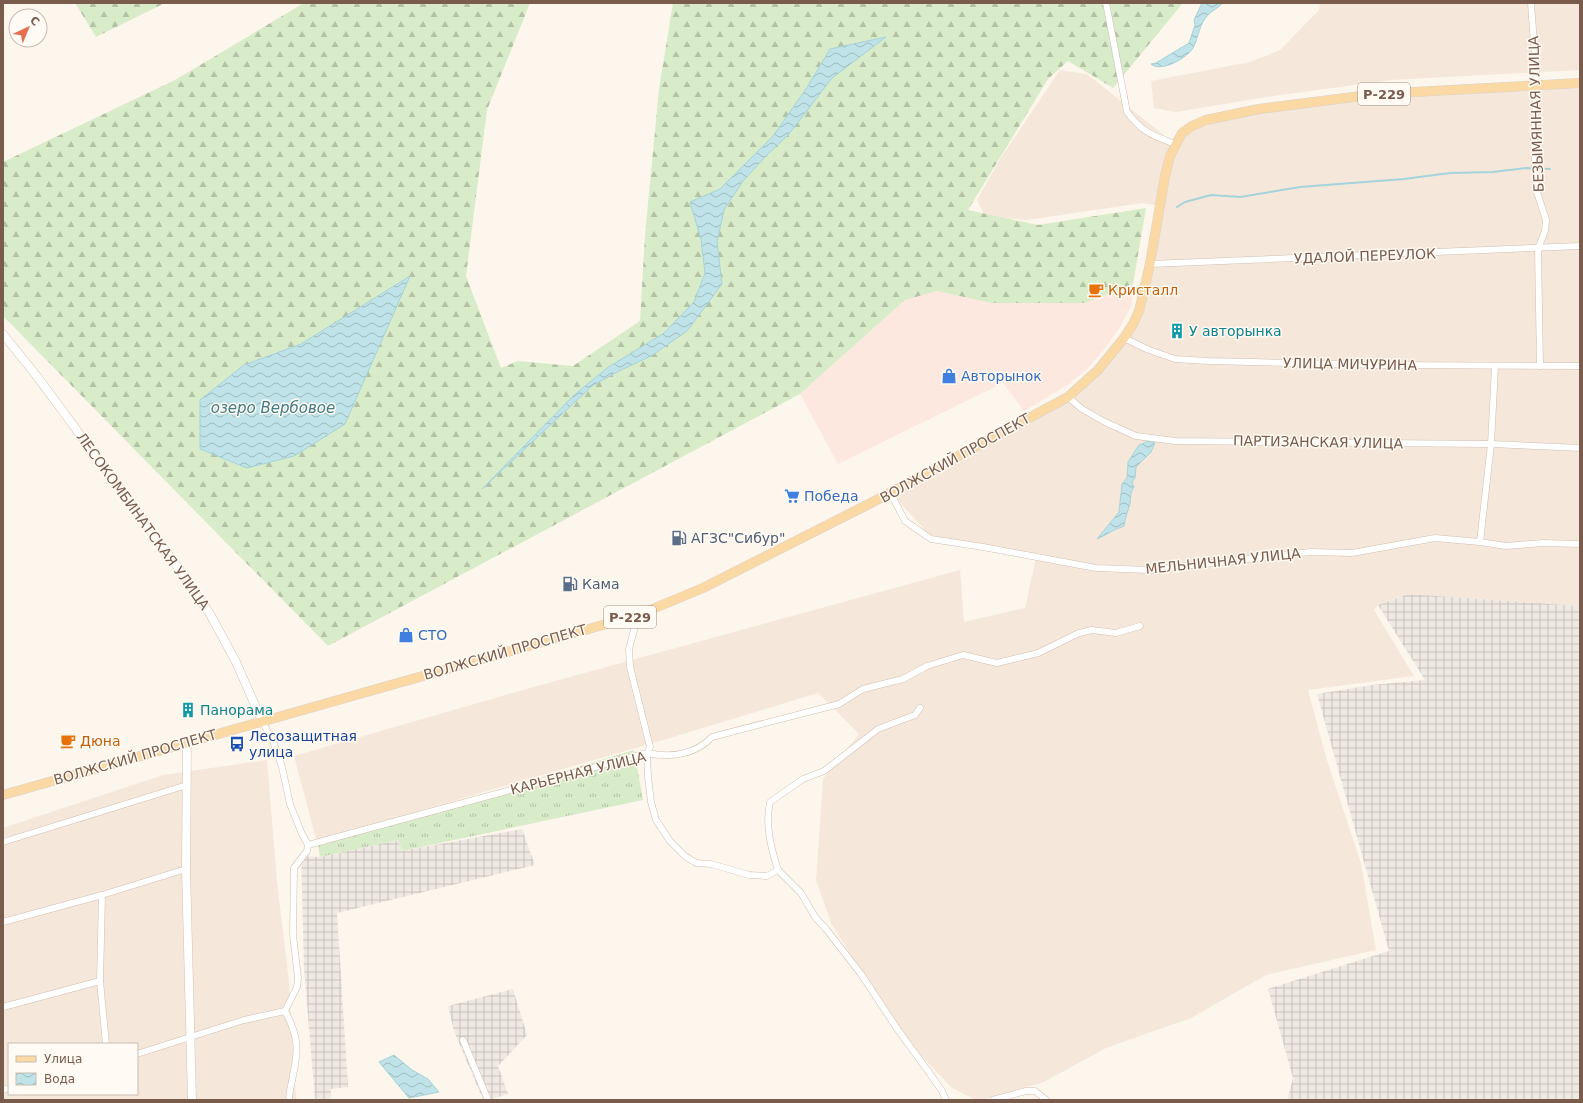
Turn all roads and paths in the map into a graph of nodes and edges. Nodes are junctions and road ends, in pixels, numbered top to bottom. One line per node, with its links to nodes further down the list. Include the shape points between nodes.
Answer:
1 (1106, 3): 5 (street, via 1127,112 1148,134)
2 (1531, 3): 4 (street, БЕЗЫМЯННАЯ УЛИЦА)
3 (1580, 83): 4 (main road, Р-229)
4 (1537, 85): 5 (main road, ВОЛЖСКИЙ ПРОСПЕКТ / Р-229, via 1377,94 1259,109 1206,120 1182,132); 7 (street, БЕЗЫМЯННАЯ УЛИЦА, via 1534,141 1536,190 1546,220 1545,232)
5 (1175, 144): 8 (main road, ВОЛЖСКИЙ ПРОСПЕКТ / Р-229, via 1165,176)
6 (1580, 246): 7 (street, УДАЛОЙ ПЕРЕУЛОК)
7 (1538, 249): 8 (street, УДАЛОЙ ПЕРЕУЛОК); 11 (street, БЕЗЫМЯННАЯ УЛИЦА)
8 (1150, 264): 10 (main road, ВОЛЖСКИЙ ПРОСПЕКТ / Р-229, via 1139,312)
9 (3, 334): 23 (street, ЛЕСОКОМБИНАТСКАЯ УЛИЦА, via 210,614 236,662)
10 (1124, 338): 13 (street, УЛИЦА МИЧУРИНА, via 1175,359); 14 (main road, ВОЛЖСКИЙ ПРОСПЕКТ / Р-229, via 1098,370)
11 (1540, 366): 12 (street, УЛИЦА МИЧУРИНА); 13 (street, УЛИЦА МИЧУРИНА)
12 (1580, 366)
13 (1495, 367): 15 (street)
14 (1068, 397): 15 (street, ПАРТИЗАНСКАЯ УЛИЦА, via 1082,409 1136,436 1175,441); 17 (main road, ВОЛЖСКИЙ ПРОСПЕКТ / Р-229)
15 (1491, 444): 16 (street, ПАРТИЗАНСКАЯ УЛИЦА); 18 (street)
16 (1580, 448)
17 (890, 492): 18 (street, МЕЛЬНИЧНАЯ УЛИЦА, via 905,521 931,539 1096,568 1149,570 1310,552 1352,553 1434,538); 20 (main road, ВОЛЖСКИЙ ПРОСПЕКТ / Р-229, via 703,588)
18 (1480, 542): 19 (street, МЕЛЬНИЧНАЯ УЛИЦА, via 1506,546)
19 (1580, 544)
20 (638, 615): 23 (main road, ВОЛЖСКИЙ ПРОСПЕКТ / Р-229); 25 (street, via 629,649 630,667 650,747)
21 (1140, 626): 25 (street, КАРЬЕРНАЯ УЛИЦА, via 1116,632 1092,630 1079,633 1038,653 998,663 963,655 927,666 903,679 864,689 839,704 712,737 692,752 666,755)
22 (920, 708): 31 (street, via 915,715 878,729 824,771 803,778 770,802 768,812 771,846)
23 (262, 721): 24 (main road, ВОЛЖСКИЙ ПРОСПЕКТ / Р-229); 29 (street, via 273,741 290,804)
24 (187, 743): 26 (street); 27 (main road, ВОЛЖСКИЙ ПРОСПЕКТ / Р-229)
25 (647, 753): 29 (street, КАРЬЕРНАЯ УЛИЦА); 31 (street, via 656,820 670,841 685,856 696,862 749,875 767,876)
26 (187, 785): 28 (street); 30 (street)
27 (3, 795)
28 (3, 842)
29 (308, 845): 36 (street, via 294,868 293,935 298,978 297,987)
30 (186, 869): 32 (street); 37 (street)
31 (778, 870): 44 (street, via 801,894 815,917 861,974)
32 (102, 895): 33 (street); 34 (street)
33 (3, 922)
34 (100, 981): 35 (street); 39 (street)
35 (3, 1008)
36 (285, 1011): 37 (street, via 244,1020); 42 (street, via 292,1024 297,1044 296,1064)
37 (190, 1038): 40 (street); 41 (street)
38 (463, 1040): 43 (street)
39 (106, 1043)
40 (138, 1054)
41 (192, 1100)
42 (287, 1100)
43 (488, 1100)
44 (946, 1100)
45 (993, 1100): 46 (street, via 1030,1091 1035,1091)
46 (1046, 1100)

